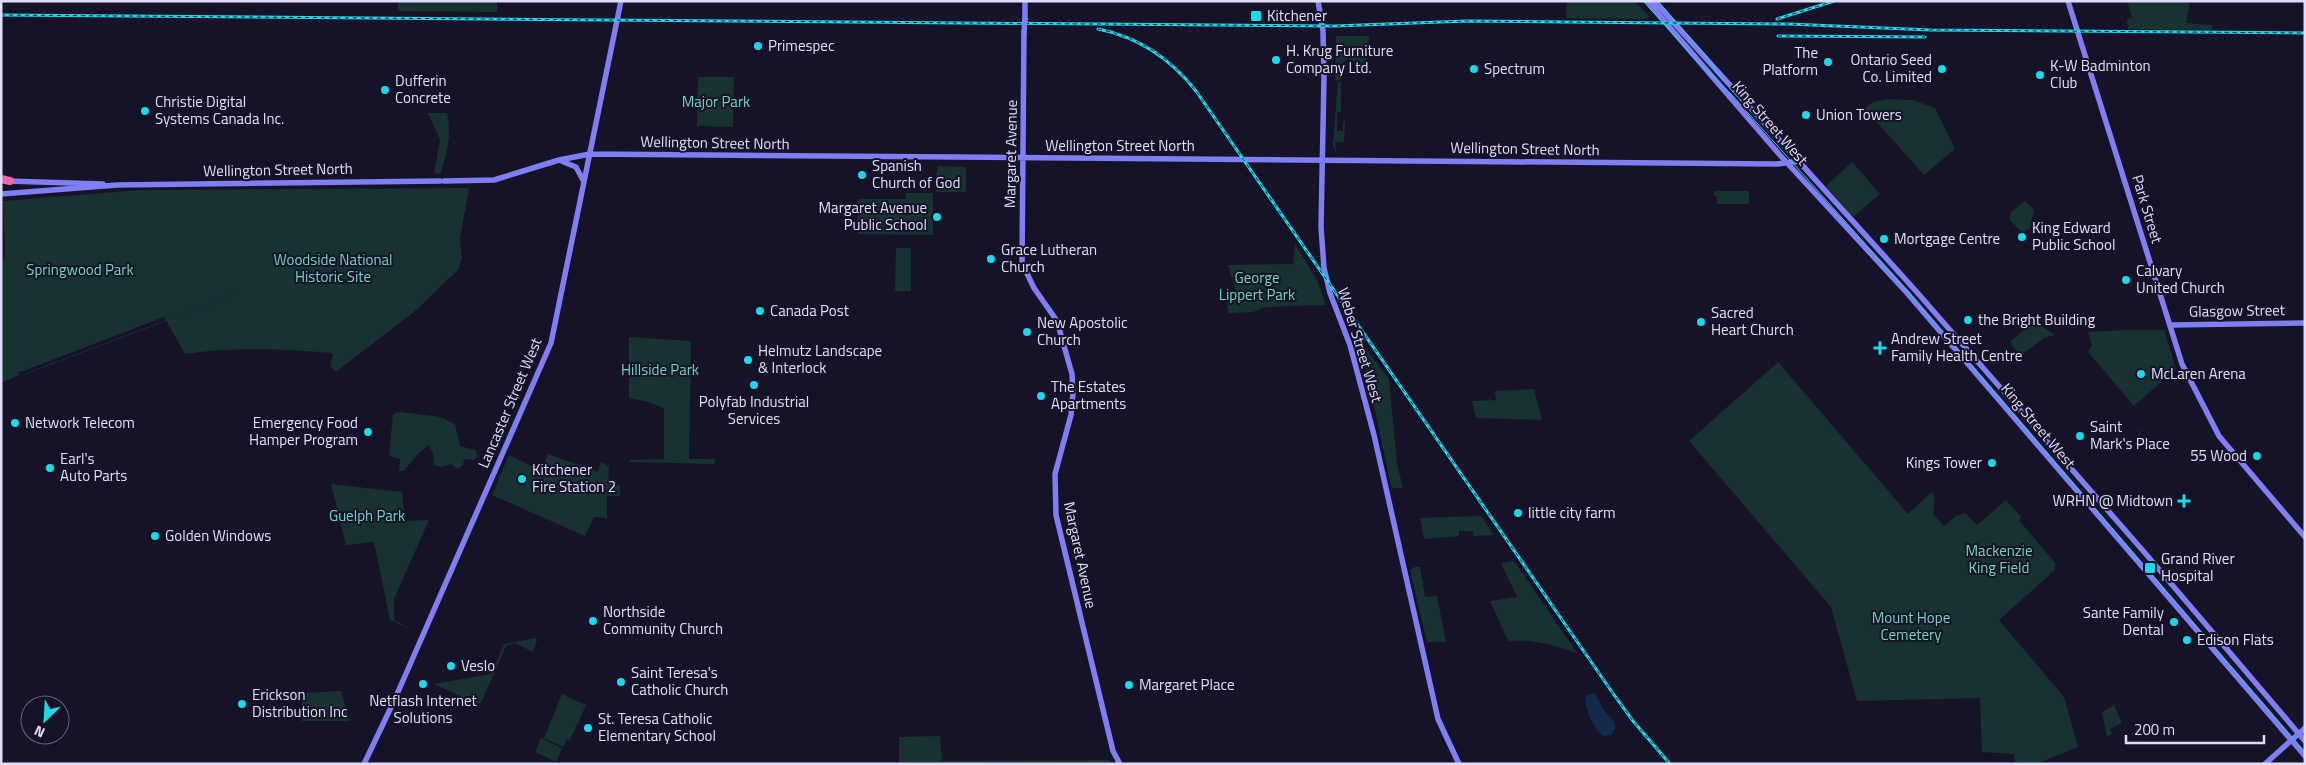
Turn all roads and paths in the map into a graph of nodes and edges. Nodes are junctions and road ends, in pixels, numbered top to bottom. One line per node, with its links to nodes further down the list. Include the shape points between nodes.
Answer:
1 (621, 1): 7 (main road, Lancaster Street West)
2 (1025, 1): 8 (main road, Margaret Avenue, bridge)
3 (1318, 1): 10 (main road, Weber Street West, via 1324,70)
4 (1647, 1): 12 (main road, King Street West)
5 (1654, 1): 11 (main road, King Street West)
6 (2068, 1): 18 (main road, Park Street)
7 (590, 154): 8 (main road, Wellington Street North); 9 (main road, Wellington Street North); 14 (main road, Lancaster Street West)
8 (1024, 158): 10 (main road, Wellington Street North); 26 (main road, Margaret Avenue, via 1022,263 1061,330 1074,393 1072,415 1056,474 1056,515 1113,751)
9 (559, 160): 14 (main road, via 576,168); 15 (main road, Wellington Street North, via 494,180)
10 (1322, 160): 12 (main road, Wellington Street North); 27 (main road, Weber Street West, via 1324,268 1367,407 1438,719)
11 (1800, 161): 12 (main road, Wellington Street North); 21 (main road, King Street West, via 2139,546)
12 (1788, 164): 22 (main road, King Street West, via 1907,293)
13 (4, 180): 15 (main road, Wellington Street North)
14 (584, 181): 25 (main road, Lancaster Street West, via 548,349)
15 (118, 185): 16 (main road, Wellington Street North)
16 (1, 194)
17 (2305, 323): 18 (main road, Glasgow Street)
18 (2170, 325): 19 (main road, Park Street, via 2182,364 2219,436)
19 (2305, 537)
20 (2305, 728): 21 (main road)
21 (2298, 734): 22 (main road); 23 (main road, King Street West)
22 (2291, 740): 24 (main road, King Street West); 28 (main road)
23 (2305, 741)
24 (2305, 756)
25 (364, 764)
26 (1120, 764)
27 (1459, 764)
28 (2265, 764)

